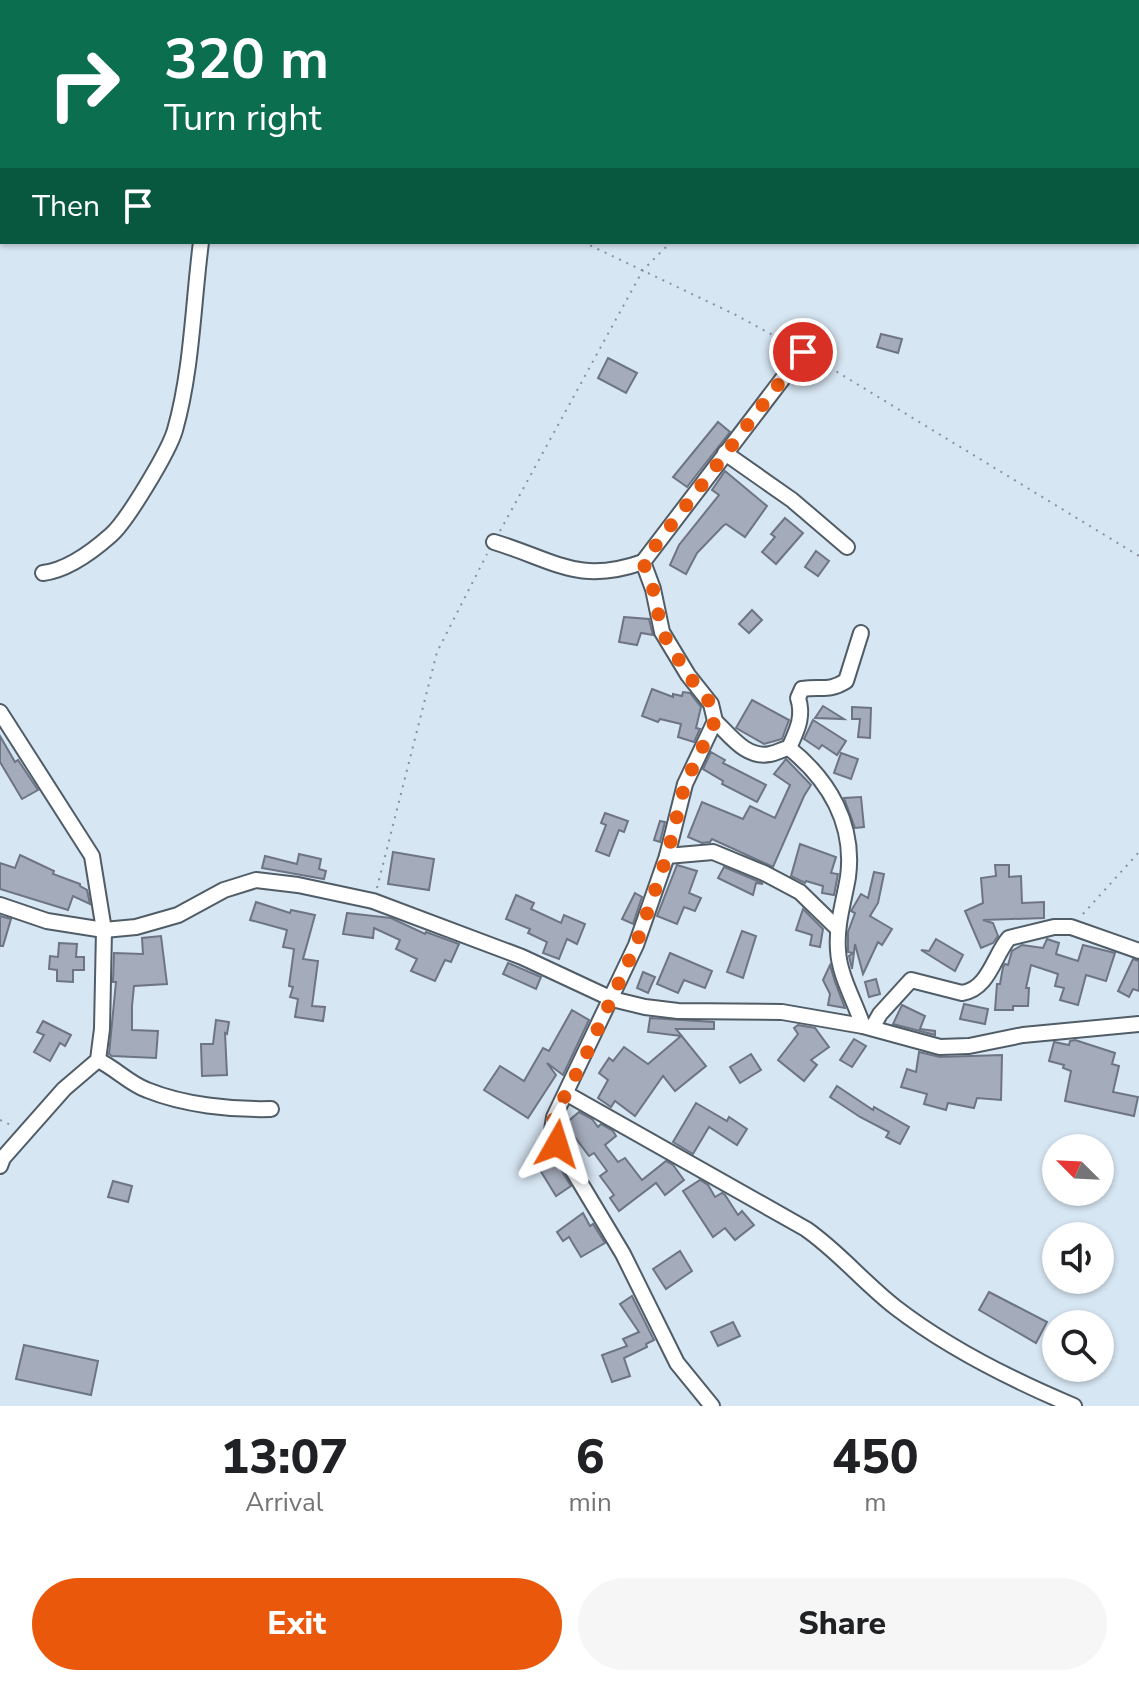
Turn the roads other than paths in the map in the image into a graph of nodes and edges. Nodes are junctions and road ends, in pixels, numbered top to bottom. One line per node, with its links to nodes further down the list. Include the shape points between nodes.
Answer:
1 (201, 244): 7 (street, via 174,433 114,533 72,563)
2 (803, 352): 3 (street)
3 (725, 453): 5 (street); 6 (street)
4 (494, 542): 6 (street, via 589,573)
5 (847, 547)
6 (643, 562): 10 (street, via 662,632 711,704)
7 (43, 573)
8 (861, 633): 11 (street, via 846,681 831,690 802,689 801,720)
9 (0, 712): 15 (street, via 92,856)
10 (715, 721): 11 (street, via 741,747 758,754); 12 (street, via 685,784)
11 (789, 748): 14 (street, via 826,784 848,840)
12 (667, 856): 14 (street, via 718,853 800,892); 17 (street)
13 (0, 905): 15 (street, via 47,921)
14 (838, 929): 19 (street, via 838,956)
15 (104, 930): 17 (street, via 178,915 256,880 298,885 373,901 522,957); 20 (street)
16 (1139, 951): 19 (street, via 1071,927 1009,938 993,967 969,992 911,980)
17 (612, 999): 19 (street, via 678,1011 782,1012); 21 (street)
18 (1139, 1024): 19 (street, via 953,1048)
19 (867, 1027)
20 (98, 1060): 22 (street, via 144,1090 217,1106); 23 (street, via 64,1089)
21 (567, 1094): 24 (street, via 554,1117 557,1144 623,1254 677,1363); 25 (street, via 806,1229 878,1293 938,1336)
22 (271, 1109)
23 (0, 1166)
24 (712, 1406)
25 (1074, 1406)

